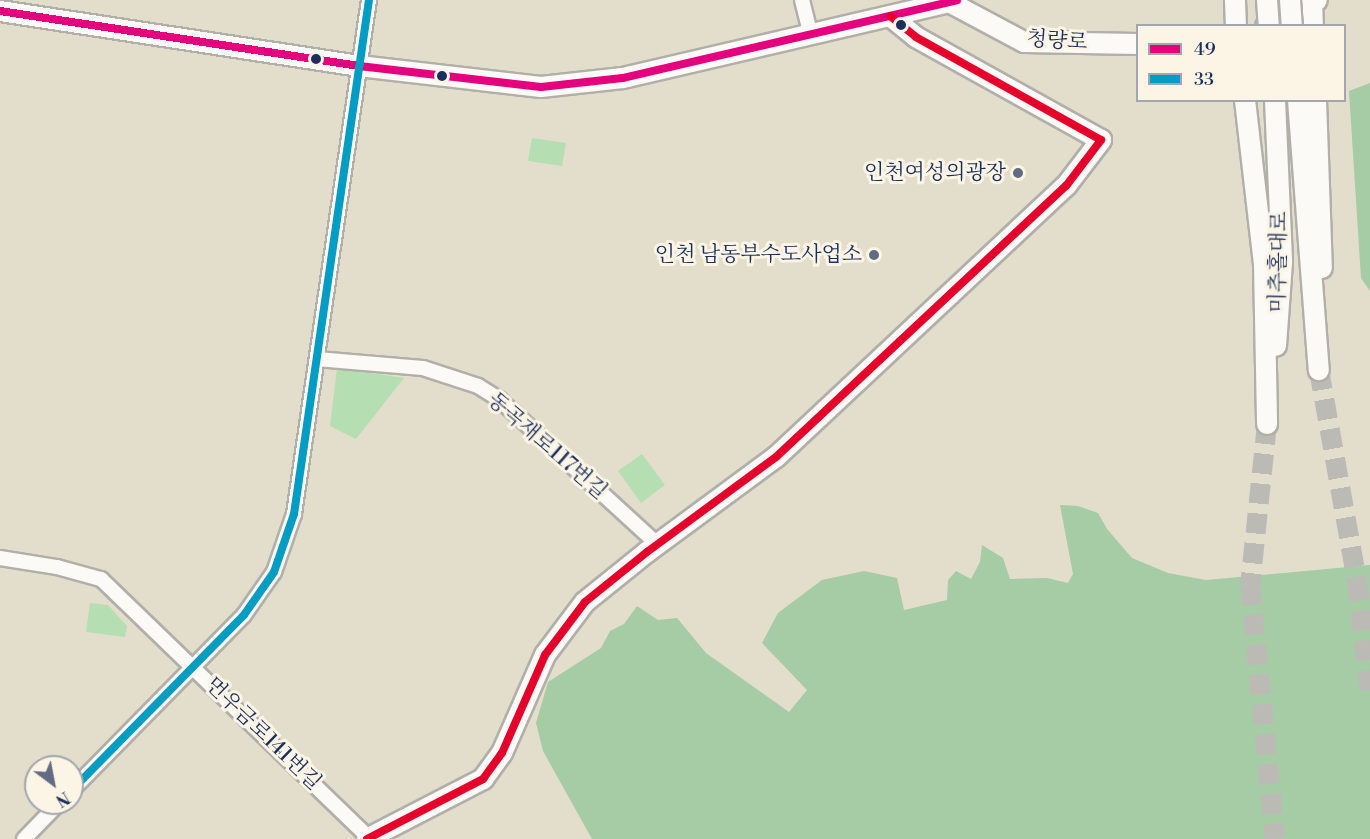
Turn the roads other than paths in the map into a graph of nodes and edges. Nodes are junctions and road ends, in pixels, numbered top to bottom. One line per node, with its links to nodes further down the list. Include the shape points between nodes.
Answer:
1 (369, 0): 17 (street)
2 (802, 0): 15 (street)
3 (1234, 0): 10 (street)
4 (1267, 0): 11 (street, bridge)
5 (1290, 0): 13 (street, bridge)
6 (953, 1): 9 (street); 16 (street, 청량로, via 1024,42)
7 (1314, 1): 12 (street); 14 (street)
8 (0, 11): 17 (street)
9 (890, 16): 15 (street); 23 (street, via 916,37 1101,140 1066,186 776,457)
10 (1236, 24)
11 (1268, 24)
12 (1272, 24)
13 (1292, 24)
14 (1313, 24)
15 (811, 36): 17 (street, via 623,78 541,87)
16 (1136, 44)
17 (360, 66): 22 (street)
18 (1245, 102): 19 (street, 미추홀대로, via 1264,264 1267,423 1281,297)
19 (1275, 102)
20 (1298, 102): 21 (street, 미추홀대로, via 1319,370 1323,237)
21 (1316, 102)
22 (317, 359): 23 (street, 동곡재로117번길, via 423,368 478,386 500,400); 25 (street, via 294,514 274,572 244,615)
23 (657, 544): 28 (street, via 585,602 545,654 502,753 483,780)
24 (0, 558): 25 (street, 먼우금로141번길, via 101,579)
25 (194, 667): 26 (street); 28 (street, 먼우금로141번길)
26 (84, 778)
27 (47, 815): 29 (street)
28 (368, 838)
29 (24, 839)

